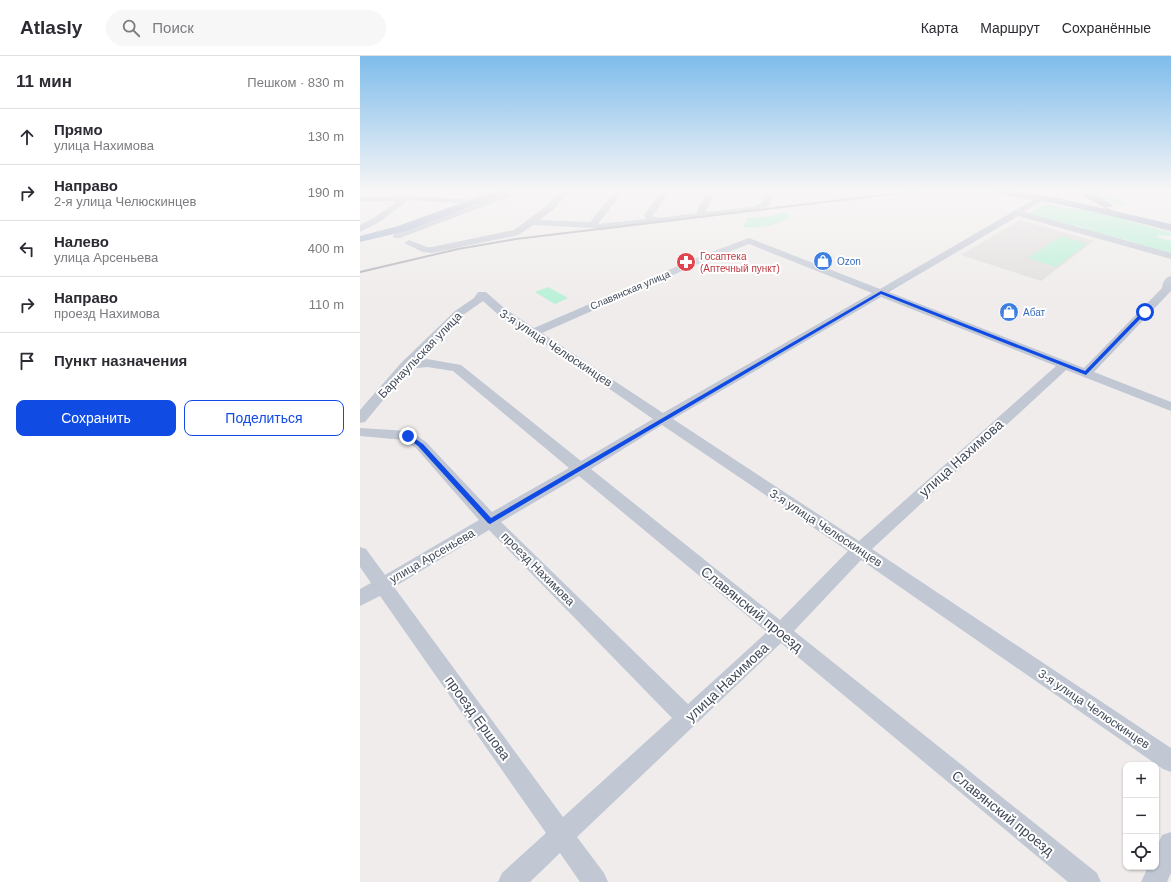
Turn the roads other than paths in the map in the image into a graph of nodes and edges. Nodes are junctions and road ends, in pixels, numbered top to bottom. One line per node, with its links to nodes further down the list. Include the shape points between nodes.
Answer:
1 (403, 229): 7 (main road)
2 (417, 229): 6 (street)
3 (522, 229): 8 (street, via 511,234 432,250)
4 (991, 229): 11 (street, улица Арсеньева)
5 (1079, 229): 9 (street)
6 (397, 236)
7 (360, 239)
8 (409, 242)
9 (1171, 256)
10 (1171, 279): 16 (street, via 1167,289)
11 (881, 292): 13 (street, Славянская улица, via 749,241); 14 (street); 19 (street, улица Арсеньева)
12 (482, 294): 13 (street, 3-я улица Челюскинцев, via 493,307); 15 (street, Барнаульская улица, via 448,323)
13 (534, 332): 19 (street, 3-я улица Челюскинцев)
14 (1064, 365): 16 (street); 23 (street, улица Нахимова)
15 (406, 366): 18 (street, Барнаульская улица); 21 (street, Славянский проезд, via 427,363 457,368)
16 (1086, 373): 17 (street)
17 (1171, 407)
18 (360, 419)
19 (662, 419): 21 (street, улица Арсеньева); 23 (street, 3-я улица Челюскинцев)
20 (360, 432): 22 (street, проезд Нахимова, via 408,436 421,445)
21 (582, 468): 22 (street, улица Арсеньева); 27 (street, Славянский проезд)
22 (490, 521): 25 (street, улица Арсеньева); 28 (street, проезд Нахимова)
23 (860, 550): 27 (street, улица Нахимова); 29 (street, 3-я улица Челюскинцев)
24 (360, 554): 25 (street, проезд Ершова)
25 (382, 585): 26 (street, улица Арсеньева); 30 (street, проезд Ершова)
26 (360, 598)
27 (780, 632): 28 (street, улица Нахимова); 34 (street, Славянский проезд)
28 (688, 718): 30 (street, улица Нахимова)
29 (1171, 762)
30 (562, 835): 32 (street, улица Нахимова); 33 (street, проезд Ершова)
31 (1171, 844): 35 (street)
32 (511, 882)
33 (595, 882)
34 (1088, 882)
35 (1154, 882)

